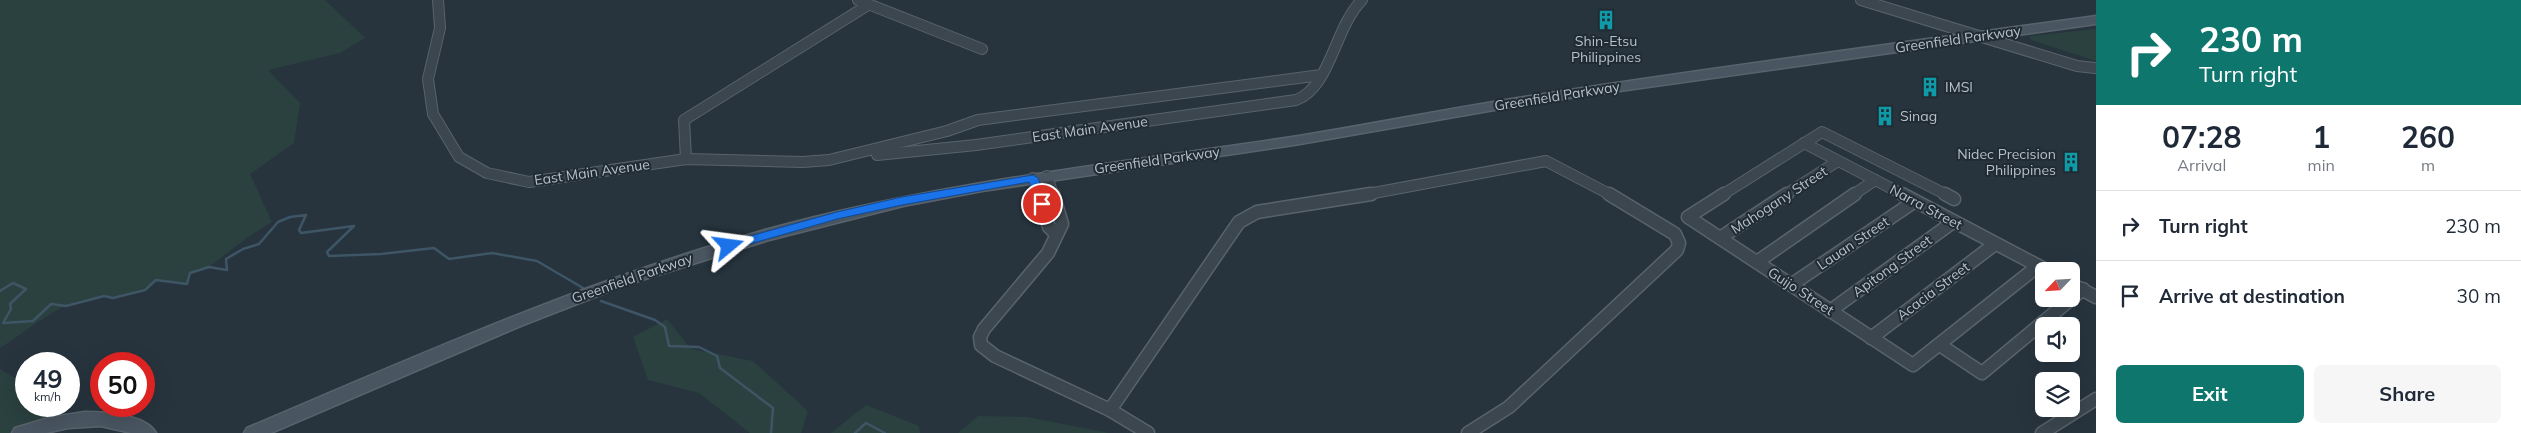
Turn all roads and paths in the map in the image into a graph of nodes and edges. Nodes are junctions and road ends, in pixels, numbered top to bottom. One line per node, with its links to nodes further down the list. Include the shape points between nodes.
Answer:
1 (438, 0): 14 (street, East Main Avenue, via 440,28 428,79 433,114 460,157 487,173 529,182)
2 (858, 0): 6 (street)
3 (1362, 0): 11 (street, East Main Avenue, via 1350,12)
4 (1861, 0): 8 (street)
5 (1875, 0): 8 (street)
6 (868, 4): 9 (street); 14 (street, via 684,120)
7 (2096, 20): 8 (main road, Greenfield Parkway)
8 (1983, 35): 10 (street, via 2078,66); 16 (main road, Greenfield Parkway, via 1534,99 1303,139)
9 (982, 50)
10 (2096, 68)
11 (1321, 75): 13 (street, East Main Avenue, via 978,120); 13 (street, East Main Avenue, via 1304,96 1276,104 976,145)
12 (1804, 144): 15 (street, Narra Street); 19 (street, via 1822,132 1957,196); 22 (street, Guijo Street, via 1688,217)
13 (848, 156): 14 (street, East Main Avenue, via 803,162)
14 (686, 159)
15 (1838, 161): 17 (street, Narra Street); 22 (street, Mahogany Street)
16 (1040, 177): 21 (street, via 1049,227); 38 (main road, Greenfield Parkway, via 837,216 643,273 540,311)
17 (1875, 180): 18 (street, Narra Street); 24 (street)
18 (1914, 201): 19 (street, Narra Street); 27 (street, Lauan Street)
19 (1938, 214): 20 (street, Narra Street)
20 (1953, 222): 23 (street, Narra Street); 31 (street, Apitong Street)
21 (1056, 234): 35 (street, via 1048,253 984,329 981,345 995,356)
22 (1720, 238): 24 (street, Guijo Street)
23 (1995, 244): 25 (street, Narra Street); 32 (street, Acacia Street)
24 (1757, 262): 27 (street, Guijo Street)
25 (2035, 265)
26 (2035, 275): 33 (street)
27 (1791, 285): 31 (street, Guijo Street)
28 (2080, 288): 29 (street)
29 (2096, 297)
30 (2053, 308): 33 (street, via 1982,373)
31 (1830, 311): 32 (street, Guijo Street)
32 (1871, 338): 33 (street, Guijo Street, via 1913,365)
33 (1940, 346)
34 (2096, 399): 41 (street)
35 (1110, 410): 39 (street); 40 (street, via 1239,222 1257,212 1546,161 1675,234 1679,247 1665,262 1510,407)
36 (20, 433): 37 (main road, via 60,423 97,420 127,423)
37 (146, 433)
38 (253, 433)
39 (1148, 433)
40 (1468, 433)
41 (2042, 433)

